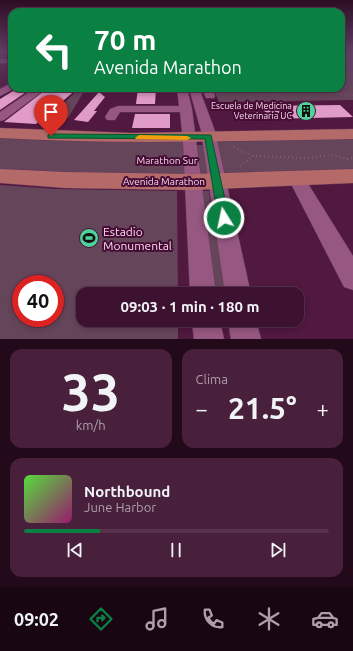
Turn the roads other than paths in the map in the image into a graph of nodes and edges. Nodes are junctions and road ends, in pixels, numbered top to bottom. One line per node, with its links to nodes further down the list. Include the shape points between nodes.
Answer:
1 (36, 92): 5 (street)
2 (175, 92): 4 (street)
3 (195, 92): 9 (street)
4 (185, 105): 6 (street, via 118,109); 10 (street)
5 (0, 117)
6 (111, 117)
7 (0, 133): 10 (main road, via 83,138)
8 (353, 134): 9 (main road)
9 (208, 137): 10 (main road); 14 (street)
10 (189, 138): 15 (street)
11 (0, 176): 15 (main road, Avenida Marathon)
12 (353, 176): 13 (main road, Avenida Marathon)
13 (296, 178): 14 (main road, Avenida Marathon); 16 (street)
14 (217, 180): 15 (main road, Avenida Marathon); 18 (street)
15 (192, 182): 17 (street)
16 (353, 278)
17 (202, 287)
18 (237, 287)
19 (207, 327): 21 (street)
20 (243, 327): 22 (street)
21 (209, 339)
22 (246, 339)

